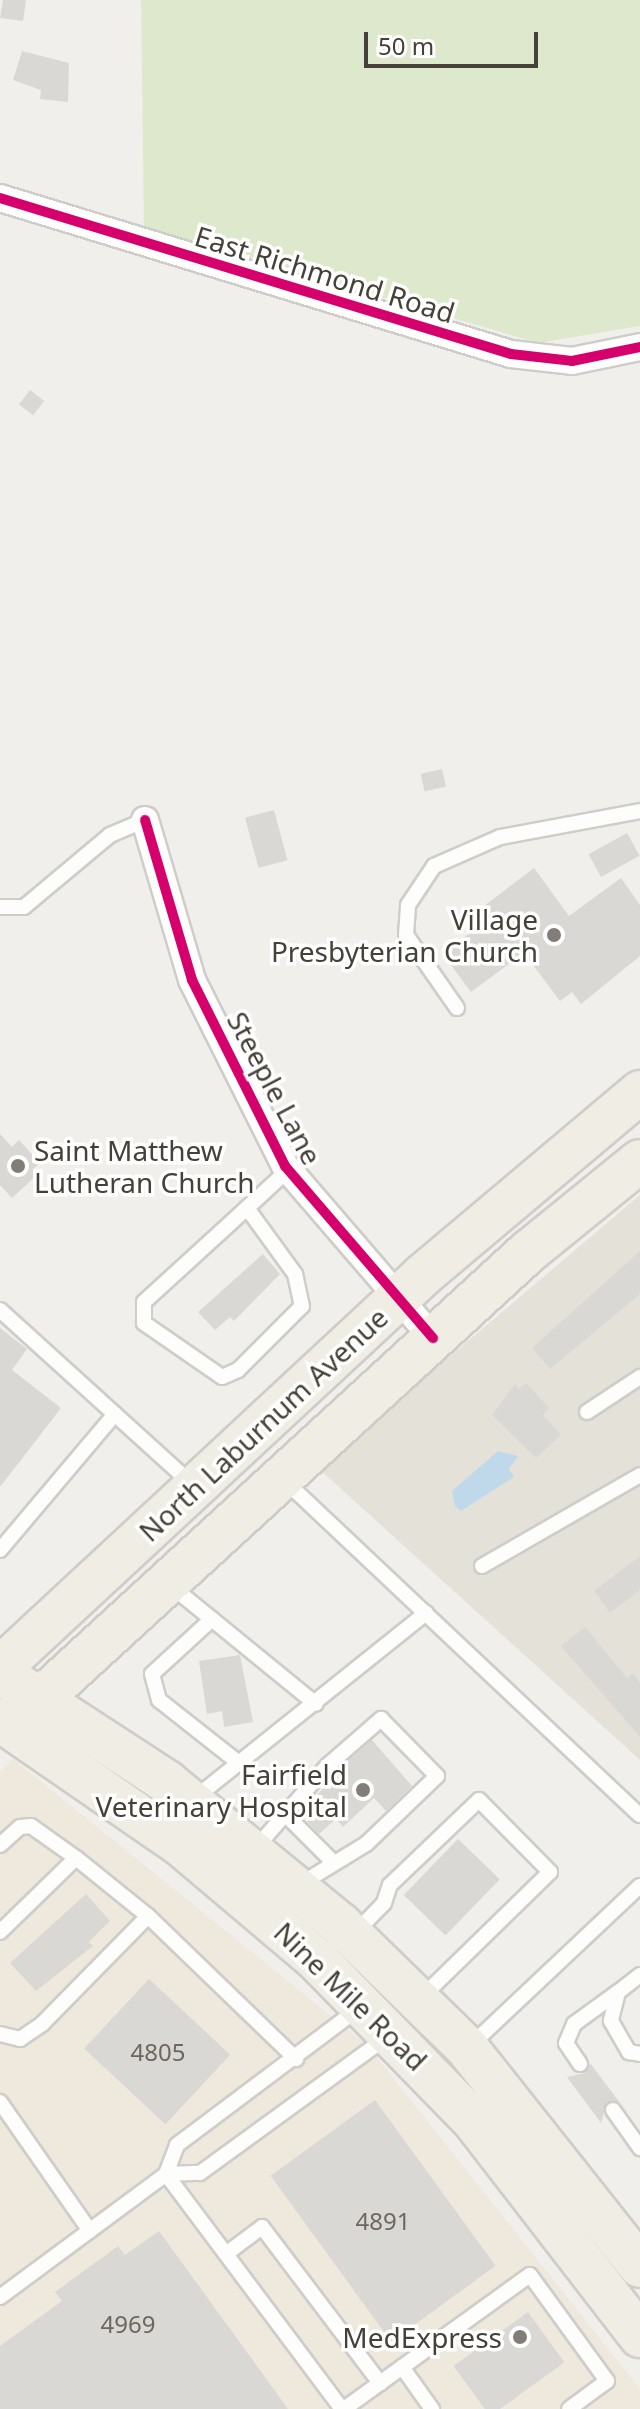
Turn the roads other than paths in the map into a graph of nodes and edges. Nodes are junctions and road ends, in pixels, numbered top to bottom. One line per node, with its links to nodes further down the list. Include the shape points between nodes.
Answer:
1 (0, 198): 2 (street, East Richmond Road, via 511,354 572,361)
2 (640, 347)
3 (640, 811): 6 (lane, via 500,837 434,866 408,905 406,935)
4 (145, 820): 5 (lane, via 110,835 24,907); 9 (street, Steeple Lane, via 192,980)
5 (0, 907)
6 (457, 1008)
7 (640, 1092): 11 (main road, North Laburnum Avenue)
8 (640, 1161): 13 (main road, North Laburnum Avenue)
9 (288, 1170): 10 (lane); 11 (street, Steeple Lane)
10 (247, 1208): 10 (lane, via 144,1302 144,1323 222,1377 238,1370 302,1306 295,1274)
11 (397, 1300): 13 (street, Steeple Lane); 19 (main road, North Laburnum Avenue)
12 (0, 1310): 16 (lane)
13 (433, 1338): 18 (main road, North Laburnum Avenue)
14 (640, 1377): 15 (lane)
15 (587, 1412)
16 (115, 1414): 19 (lane); 20 (lane)
17 (640, 1475): 21 (lane)
18 (281, 1477): 22 (main road, North Laburnum Avenue); 23 (lane)
19 (195, 1487): 25 (main road, North Laburnum Avenue)
20 (0, 1550)
21 (482, 1566)
22 (166, 1583): 24 (lane); 26 (main road, North Laburnum Avenue)
23 (426, 1613): 27 (lane); 32 (lane)
24 (212, 1619): 27 (lane); 29 (lane, via 152,1674 159,1700)
25 (0, 1670): 26 (main road, Nine Mile Road)
26 (41, 1698): 28 (main road, North Laburnum Avenue); 30 (main road, Nine Mile Road)
27 (316, 1704): 29 (lane)
28 (3, 1727): 45 (main road, Nine Mile Road, via 181,1845)
29 (240, 1764): 30 (lane)
30 (192, 1801): 34 (main road, Nine Mile Road)
31 (286, 1815): 34 (lane); 36 (lane); 36 (lane, via 327,1766 381,1719 437,1776 366,1844)
32 (640, 1815)
33 (0, 1845): 35 (lane, via 20,1827 31,1826)
34 (254, 1850): 37 (main road, Nine Mile Road)
35 (76, 1858): 39 (lane); 40 (lane)
36 (332, 1861): 37 (lane)
37 (297, 1886): 41 (main road, Nine Mile Road)
38 (640, 1886): 47 (lane)
39 (148, 1916): 46 (lane, via 42,2024 20,2039); 49 (lane)
40 (0, 1932)
41 (352, 1936): 44 (main road, Nine Mile Road); 44 (lane, via 384,1903 390,1885 479,1800 550,1872)
42 (640, 1975): 43 (lane)
43 (618, 1992): 48 (lane, via 613,2030 629,2052); 50 (lane, via 574,2024 566,2043)
44 (419, 2000): 47 (main road, Nine Mile Road)
45 (378, 2019): 49 (lane); 54 (lane, via 200,2173); 59 (main road, Nine Mile Road, via 503,2156)
46 (1, 2039)
47 (467, 2048): 57 (main road, Nine Mile Road)
48 (640, 2054)
49 (296, 2059): 54 (lane, via 177,2145)
50 (580, 2064)
51 (0, 2102): 55 (lane)
52 (613, 2110): 53 (lane)
53 (640, 2148)
54 (166, 2174): 55 (lane); 56 (lane)
55 (90, 2231): 58 (lane)
56 (226, 2254): 61 (lane, via 262,2227); 62 (lane)
57 (640, 2266)
58 (0, 2297)
59 (640, 2336)
60 (402, 2367): 61 (lane); 63 (lane); 64 (lane, via 530,2275 607,2381)
61 (380, 2383): 62 (lane)
62 (343, 2409)
63 (432, 2409)
64 (569, 2409)

